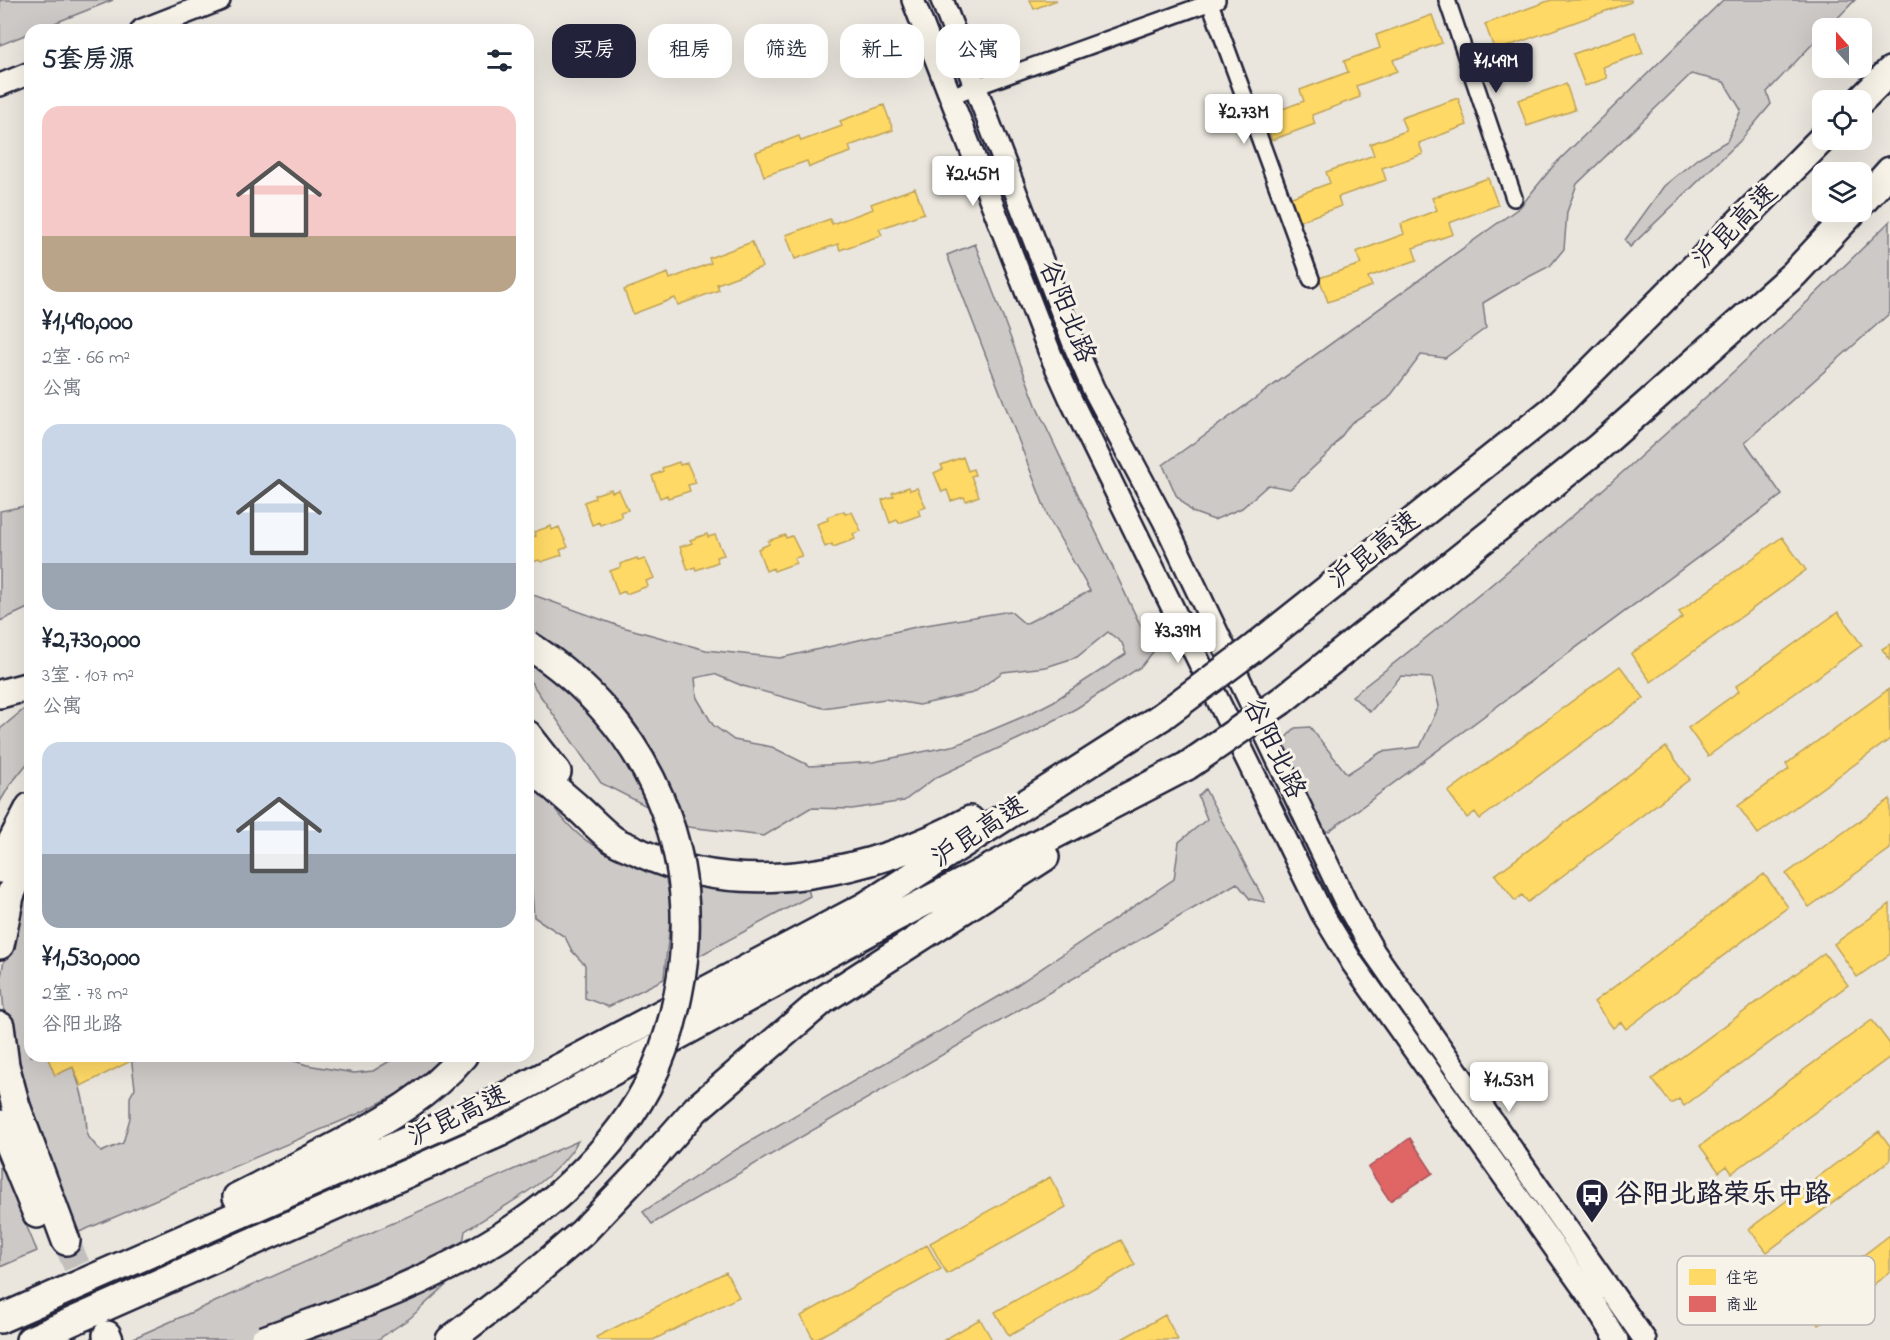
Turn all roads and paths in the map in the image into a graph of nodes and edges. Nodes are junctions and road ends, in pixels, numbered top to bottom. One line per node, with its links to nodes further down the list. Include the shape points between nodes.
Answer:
1 (219, 0): 6 (main road)
2 (913, 0): 12 (main road, 谷阳北路)
3 (942, 0): 10 (main road, 谷阳北路)
4 (1447, 0): 16 (street)
5 (1212, 1): 10 (street); 18 (street)
6 (157, 24)
7 (1890, 71): 11 (highway)
8 (24, 75): 9 (main road)
9 (0, 85)
10 (975, 87): 12 (street); 40 (main road, 谷阳北路, via 1093,388 1164,521 1346,903 1374,952)
11 (1871, 90)
12 (950, 96): 39 (main road, 谷阳北路, via 1070,398 1322,913 1353,964)
13 (1812, 149): 22 (highway, 沪昆高速, bridge, via 1554,409 1248,645)
14 (1890, 171): 15 (highway)
15 (1872, 191)
16 (1514, 198)
17 (1843, 222): 24 (highway, 沪昆高速, bridge, via 1794,274 1599,447 1281,701)
18 (1311, 279)
19 (534, 649): 37 (highway, bridge, via 578,681 620,729 652,780 670,826 684,896 685,947 673,1023 661,1055 647,1087 606,1147 556,1197 498,1239 405,1286)
20 (24, 688): 21 (highway)
21 (0, 694)
22 (1157, 710): 26 (highway, via 943,835 892,855 785,878 723,877 664,864 612,839); 35 (highway, 沪昆高速, via 864,907 489,1106)
23 (534, 743): 26 (highway, via 555,769)
24 (1186, 766): 36 (highway, 沪昆高速, via 894,918 501,1132); 38 (highway, via 823,1000 696,1108 582,1233)
25 (534, 768): 26 (highway)
26 (574, 805)
27 (24, 818): 29 (highway)
28 (24, 863): 30 (highway, via 10,896)
29 (0, 869)
30 (0, 945)
31 (0, 1026): 33 (highway, via 16,1106 59,1245)
32 (458, 1062): 34 (highway, via 418,1099 380,1123)
33 (0, 1124)
34 (0, 1313)
35 (0, 1319)
36 (30, 1340)
37 (264, 1340)
38 (450, 1340)
39 (1617, 1340)
40 (1645, 1340)

